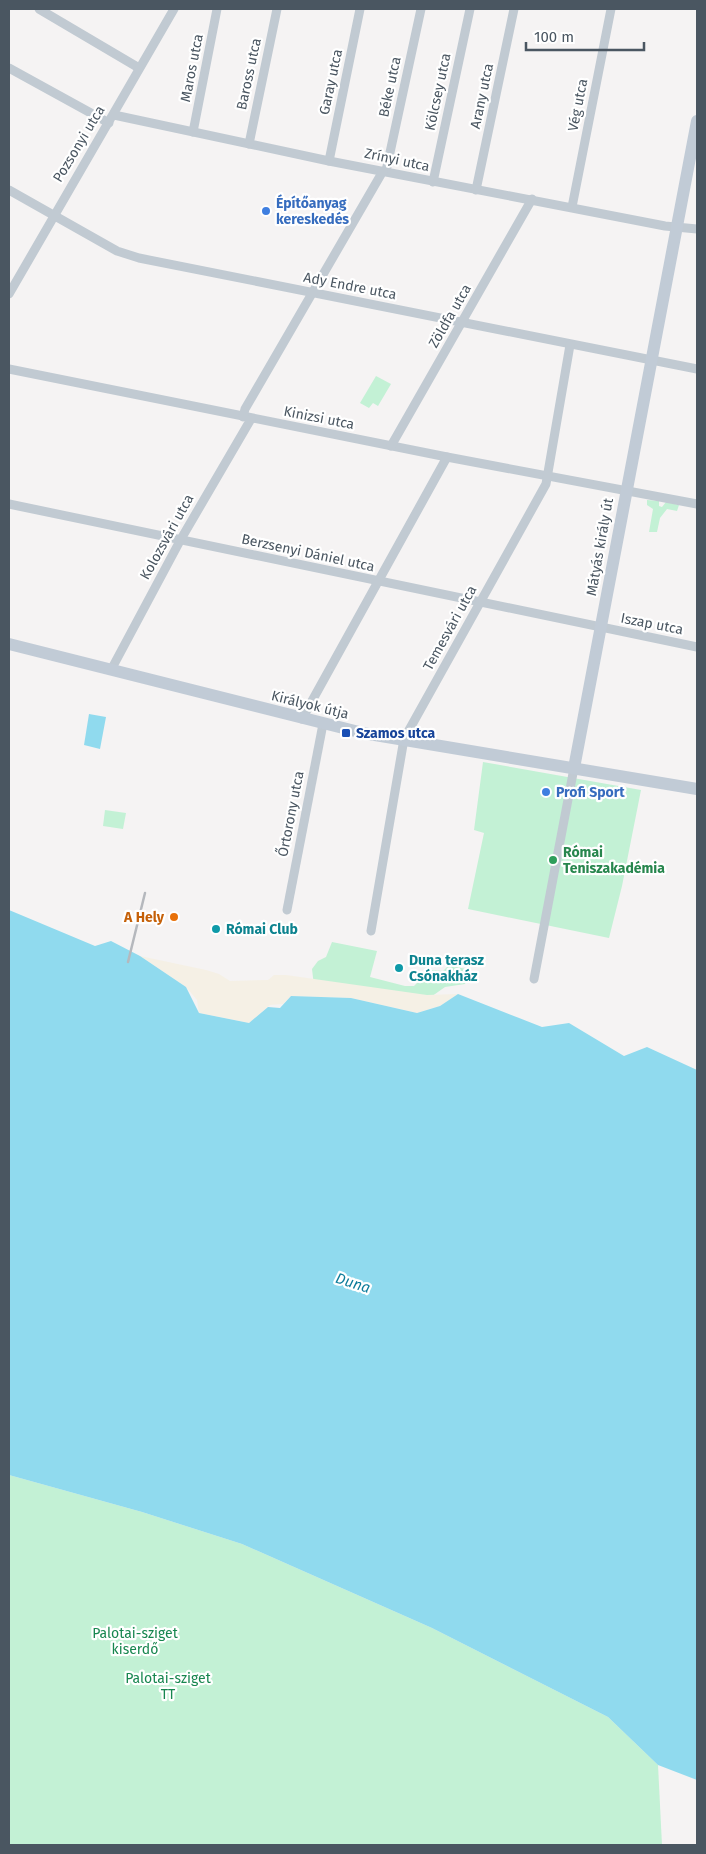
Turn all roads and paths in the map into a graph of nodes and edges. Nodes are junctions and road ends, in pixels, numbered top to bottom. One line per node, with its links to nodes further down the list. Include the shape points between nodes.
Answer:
1 (39, 9): 11 (street)
2 (174, 9): 11 (street, Pozsonyi utca)
3 (218, 9): 14 (street, Maros utca)
4 (277, 9): 15 (street, Baross utca)
5 (360, 9): 16 (street, Garay utca)
6 (421, 9): 17 (street, Béke utca)
7 (470, 9): 18 (street, Kölcsey utca)
8 (514, 9): 20 (street, Arany utca)
9 (612, 9): 22 (street, Vég utca)
10 (9, 68): 12 (street, Zrínyi utca)
11 (139, 68): 12 (street, Pozsonyi utca)
12 (111, 119): 14 (street, Zrínyi utca); 23 (street, Pozsonyi utca)
13 (697, 121): 24 (street, Mátyás király út)
14 (193, 132): 15 (street, Zrínyi utca)
15 (249, 144): 16 (street, Zrínyi utca)
16 (329, 161): 17 (street, Zrínyi utca)
17 (385, 171): 18 (street, Zrínyi utca); 26 (street, Kolozsvári utca)
18 (434, 182): 20 (street, Zrínyi utca)
19 (9, 190): 23 (street, Ady Endre utca)
20 (476, 190): 21 (street, Zrínyi utca)
21 (532, 199): 22 (street, Zrínyi utca); 28 (street, Zöldfa utca)
22 (572, 207): 24 (street, Zrínyi utca)
23 (53, 215): 26 (street, Ady Endre utca, via 126,255); 27 (street, Pozsonyi utca)
24 (676, 226): 25 (street, Zrínyi utca); 30 (street, Mátyás király út)
25 (697, 229)
26 (313, 292): 28 (street, Ady Endre utca); 33 (street, Kolozsvári utca, via 245,409)
27 (9, 294)
28 (462, 323): 29 (street, Ady Endre utca); 34 (street, Zöldfa utca)
29 (570, 345): 30 (street, Ady Endre utca); 36 (street, Temesvári utca)
30 (650, 360): 32 (street, Ady Endre utca); 37 (street, Mátyás király út)
31 (9, 369): 33 (street, Kinizsi utca)
32 (697, 369)
33 (247, 418): 34 (street, Kinizsi utca); 40 (street, Kolozsvári utca)
34 (391, 446): 35 (street, Kinizsi utca)
35 (447, 457): 36 (street, Kinizsi utca); 41 (street)
36 (547, 476): 37 (street, Kinizsi utca); 42 (street, Temesvári utca, via 546,484)
37 (626, 490): 39 (street, Kinizsi utca); 43 (street, Mátyás király út)
38 (9, 504): 40 (street, Berzsenyi Dániel utca)
39 (697, 504)
40 (181, 539): 41 (street, Berzsenyi Dániel utca); 46 (street, Kolozsvári utca)
41 (380, 582): 42 (street, Berzsenyi Dániel utca); 47 (street)
42 (479, 602): 43 (street, Berzsenyi Dániel utca); 49 (street, Temesvári utca)
43 (601, 628): 45 (street, Iszap utca); 50 (street, Mátyás király út)
44 (9, 644): 46 (street, Királyok útja)
45 (697, 647)
46 (111, 670): 47 (street, Királyok útja)
47 (302, 719): 48 (street, Királyok útja)
48 (323, 724): 49 (street, Királyok útja); 52 (street, Őrtorony utca)
49 (404, 739): 50 (street, Királyok útja); 53 (street, Temesvári utca)
50 (574, 768): 51 (street, Királyok útja); 54 (street, Mátyás király út)
51 (697, 789)
52 (287, 910)
53 (371, 931)
54 (534, 979)

